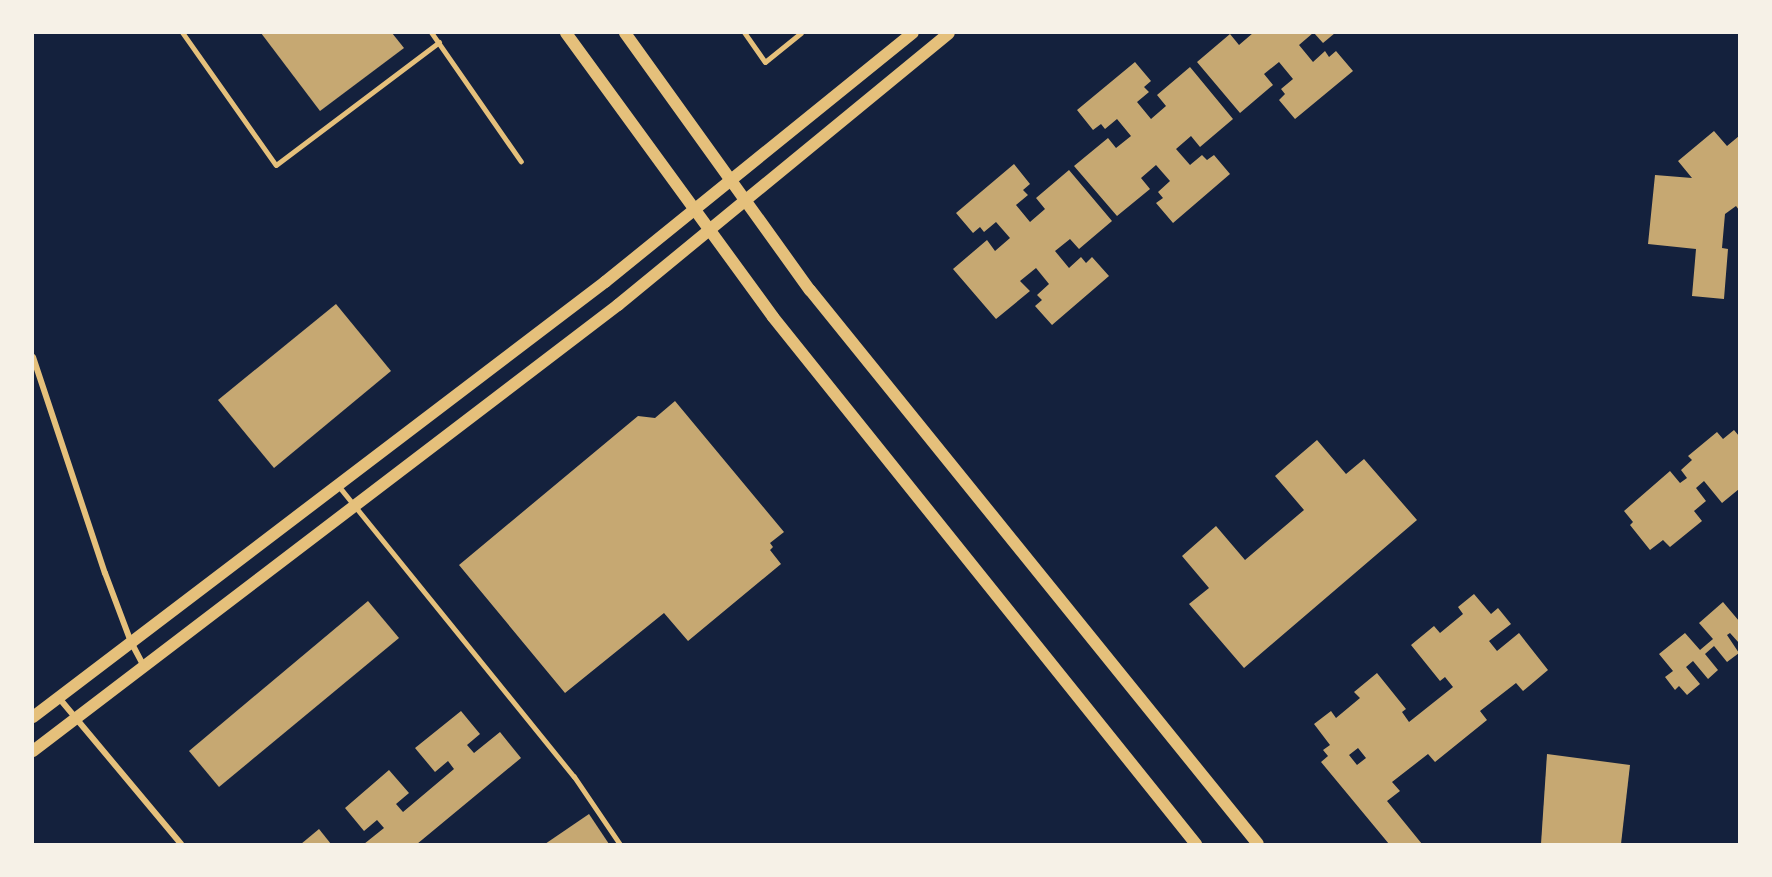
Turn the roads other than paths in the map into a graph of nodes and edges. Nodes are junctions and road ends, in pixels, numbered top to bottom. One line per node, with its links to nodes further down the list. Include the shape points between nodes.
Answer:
1 (183, 33): 9 (lane, via 276,165)
2 (432, 33): 9 (lane)
3 (566, 33): 13 (main road)
4 (625, 33): 11 (main road)
5 (745, 33): 6 (lane, via 765,62)
6 (801, 33)
7 (913, 33): 11 (main road)
8 (949, 33): 12 (main road)
9 (439, 42): 10 (lane)
10 (521, 161)
11 (731, 181): 12 (main road); 13 (main road)
12 (745, 201): 14 (main road); 27 (main road, via 810,290)
13 (694, 211): 14 (main road); 16 (main road)
14 (708, 230): 17 (main road, via 618,305); 26 (main road, via 772,317)
15 (33, 357): 18 (street)
16 (338, 485): 17 (lane); 18 (main road)
17 (354, 506): 19 (main road); 25 (lane, via 574,777)
18 (131, 642): 19 (street); 20 (main road)
19 (144, 666): 22 (main road)
20 (59, 697): 21 (main road); 22 (street)
21 (33, 717)
22 (76, 718): 23 (main road); 24 (street)
23 (33, 751)
24 (181, 844)
25 (620, 844)
26 (1196, 844)
27 (1258, 844)

